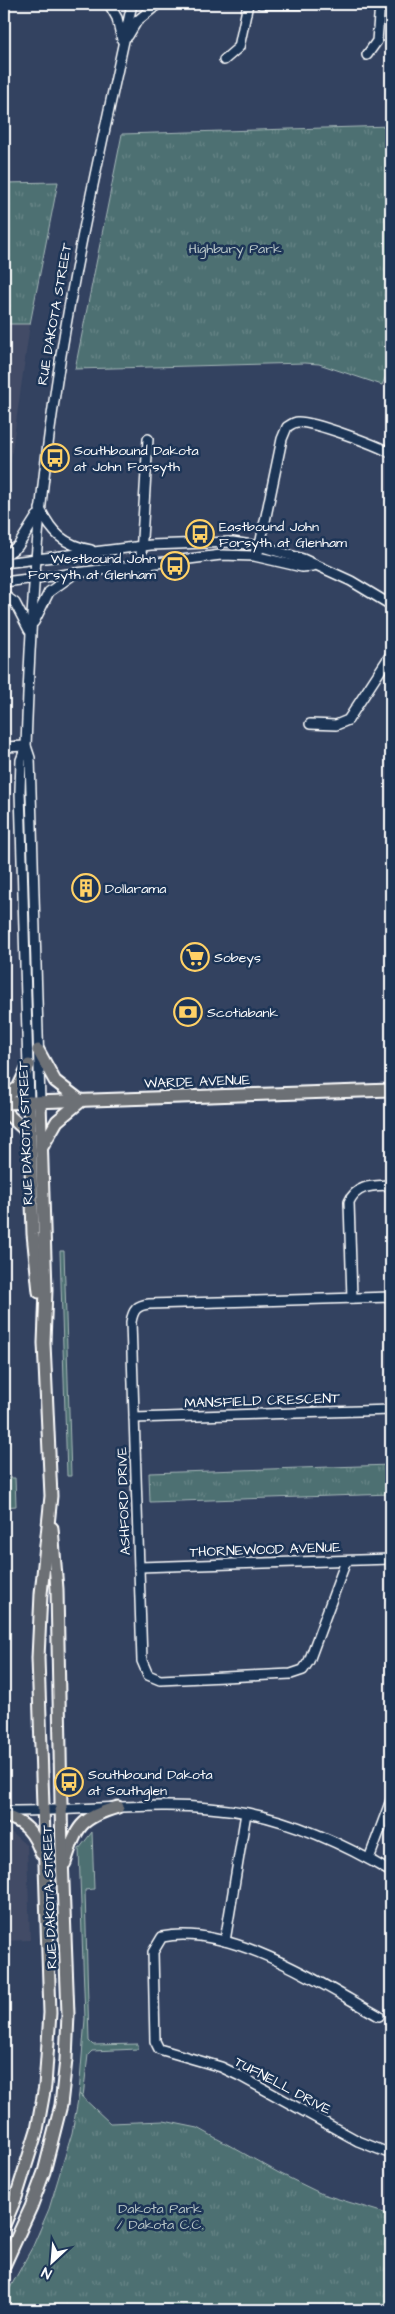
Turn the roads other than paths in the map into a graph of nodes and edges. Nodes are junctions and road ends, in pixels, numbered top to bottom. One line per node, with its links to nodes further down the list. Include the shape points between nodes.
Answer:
1 (109, 4): 8 (street, via 117,18)
2 (132, 4): 8 (street, RUE DAKOTA STREET)
3 (158, 4): 8 (street, via 138,21)
4 (248, 4): 10 (street, via 239,47)
5 (261, 4): 6 (street)
6 (305, 4)
7 (380, 4): 9 (street, via 377,41)
8 (123, 45): 13 (street, RUE DAKOTA STREET, via 68,316)
9 (367, 55)
10 (224, 60)
11 (148, 439): 15 (street)
12 (391, 453): 14 (street, via 310,425 298,422 287,427)
13 (40, 509): 16 (street, via 60,539); 17 (street, via 22,541); 19 (street, RUE DAKOTA STREET)
14 (259, 546): 15 (street, via 199,541); 18 (street); 21 (street, via 303,559)
15 (141, 550): 16 (street)
16 (98, 551): 19 (street)
17 (4, 556)
18 (257, 557): 21 (street, via 302,567); 22 (street, via 222,555)
19 (35, 559): 20 (street); 23 (street, RUE DAKOTA STREET)
20 (4, 563)
21 (313, 566): 26 (street, via 351,581)
22 (78, 572): 23 (street); 27 (street, via 49,592 39,607)
23 (33, 578): 24 (street); 27 (street, RUE DAKOTA STREET)
24 (4, 582)
25 (4, 595): 27 (street, via 15,603)
26 (391, 605)
27 (30, 634): 30 (street, RUE DAKOTA STREET)
28 (391, 654): 29 (street, via 348,720 336,726)
29 (310, 724)
30 (26, 746): 31 (street); 32 (street, RUE DAKOTA STREET, via 30,758); 33 (street, RUE DAKOTA STREET, via 20,791)
31 (4, 747)
32 (38, 1050): 36 (main road, via 55,1081); 37 (street, RUE DAKOTA STREET)
33 (29, 1065): 35 (main road, via 18,1088); 37 (street, RUE DAKOTA STREET)
34 (391, 1090): 36 (main road, WARDE AVENUE)
35 (4, 1097)
36 (81, 1101): 37 (main road, WARDE AVENUE); 41 (main road, via 57,1121)
37 (35, 1102): 38 (main road, WARDE AVENUE); 40 (main road, RUE DAKOTA STREET); 41 (main road, RUE DAKOTA STREET)
38 (4, 1103)
39 (4, 1111): 40 (main road, via 24,1129)
40 (30, 1140): 45 (main road, RUE DAKOTA STREET, via 33,1234)
41 (41, 1150): 45 (main road, RUE DAKOTA STREET, via 46,1290)
42 (391, 1185): 44 (street, via 361,1188 354,1192 349,1202)
43 (391, 1297): 44 (street, ASHFORD DRIVE)
44 (352, 1298): 47 (street, ASHFORD DRIVE, via 149,1304 137,1308 131,1322)
45 (44, 1329): 48 (main road, RUE DAKOTA STREET)
46 (391, 1410): 47 (street, MANSFIELD CRESCENT)
47 (134, 1418): 51 (street, ASHFORD DRIVE)
48 (50, 1517): 54 (main road, RUE DAKOTA STREET, via 38,1658); 55 (main road, RUE DAKOTA STREET, via 57,1590)
49 (391, 1559): 50 (street, THORNEWOOD AVENUE)
50 (346, 1561): 51 (street, THORNEWOOD AVENUE); 51 (street, ASHFORD DRIVE, via 303,1670 291,1674 160,1680 148,1675 142,1661)
51 (139, 1567)
52 (391, 1800): 59 (street)
53 (118, 1807): 55 (street); 57 (street, via 174,1806); 61 (main road, via 92,1816 80,1826)
54 (43, 1810): 55 (street); 56 (street); 60 (main road, RUE DAKOTA STREET)
55 (61, 1810): 61 (main road, RUE DAKOTA STREET)
56 (4, 1811)
57 (246, 1813): 59 (street, via 303,1829); 63 (street)
58 (4, 1816): 60 (main road, via 16,1820 34,1834)
59 (369, 1859): 62 (street)
60 (45, 1864): 66 (main road, RUE DAKOTA STREET, via 50,2013 45,2086 28,2160)
61 (62, 1872): 67 (main road, RUE DAKOTA STREET, via 68,2022 61,2105 42,2179)
62 (391, 1872)
63 (225, 1941): 64 (street, TUFNELL DRIVE, via 280,1961); 65 (street, TUFNELL DRIVE, via 172,1935 158,1941 152,1956 156,2046 166,2053 197,2060 240,2076 358,2141)
64 (379, 2016)
65 (391, 2154)
66 (4, 2225)
67 (4, 2266)

